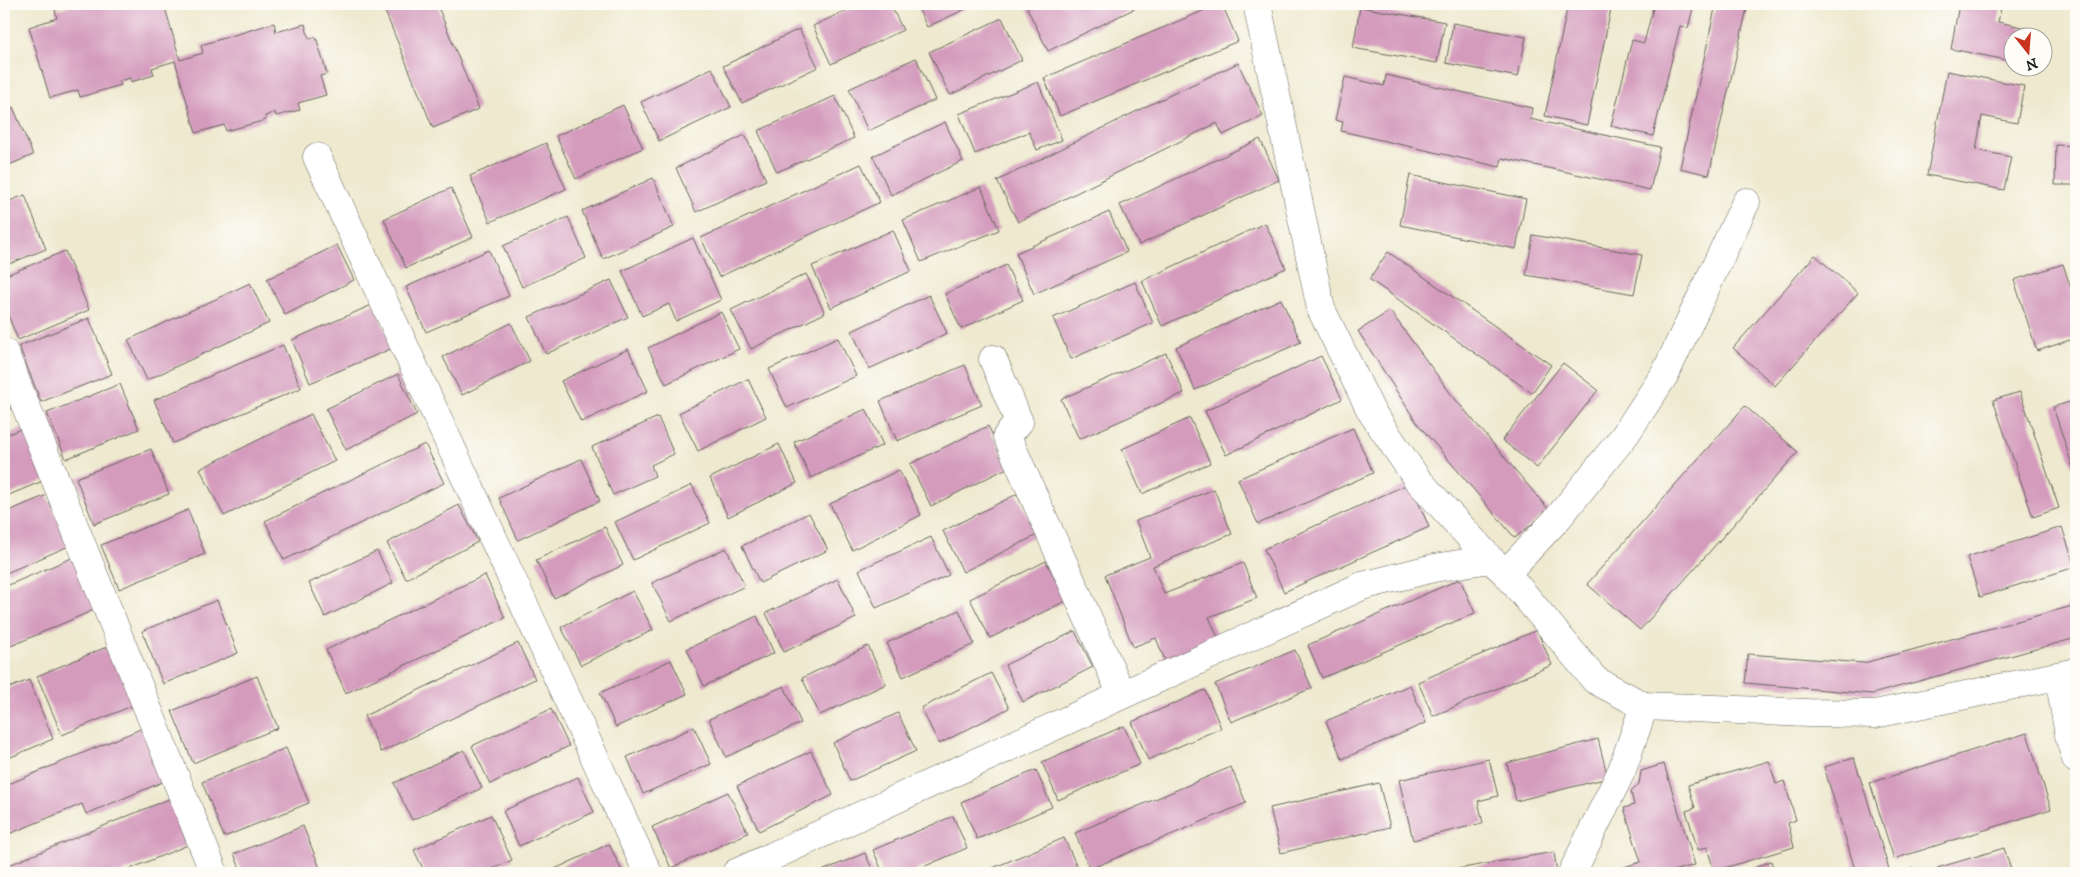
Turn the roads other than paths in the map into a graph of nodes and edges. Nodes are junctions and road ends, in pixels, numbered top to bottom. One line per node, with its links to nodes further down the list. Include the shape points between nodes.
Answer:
1 (1257, 4): 6 (street, via 1322,309 1376,419 1417,479)
2 (317, 157): 12 (street)
3 (1746, 202): 6 (street, via 1665,374 1625,435 1558,518)
4 (4, 352): 11 (street)
5 (993, 359): 8 (street, via 1019,422 1007,436)
6 (1498, 566): 8 (street, via 1434,568 1362,586); 9 (street, via 1596,680)
7 (2068, 674): 9 (street, via 1875,714); 10 (street, via 2069,734)
8 (1122, 695): 13 (street)
9 (1644, 706): 14 (street, via 1622,770)
10 (2076, 759)
11 (214, 873)
12 (648, 873)
13 (736, 873)
14 (1572, 873)

